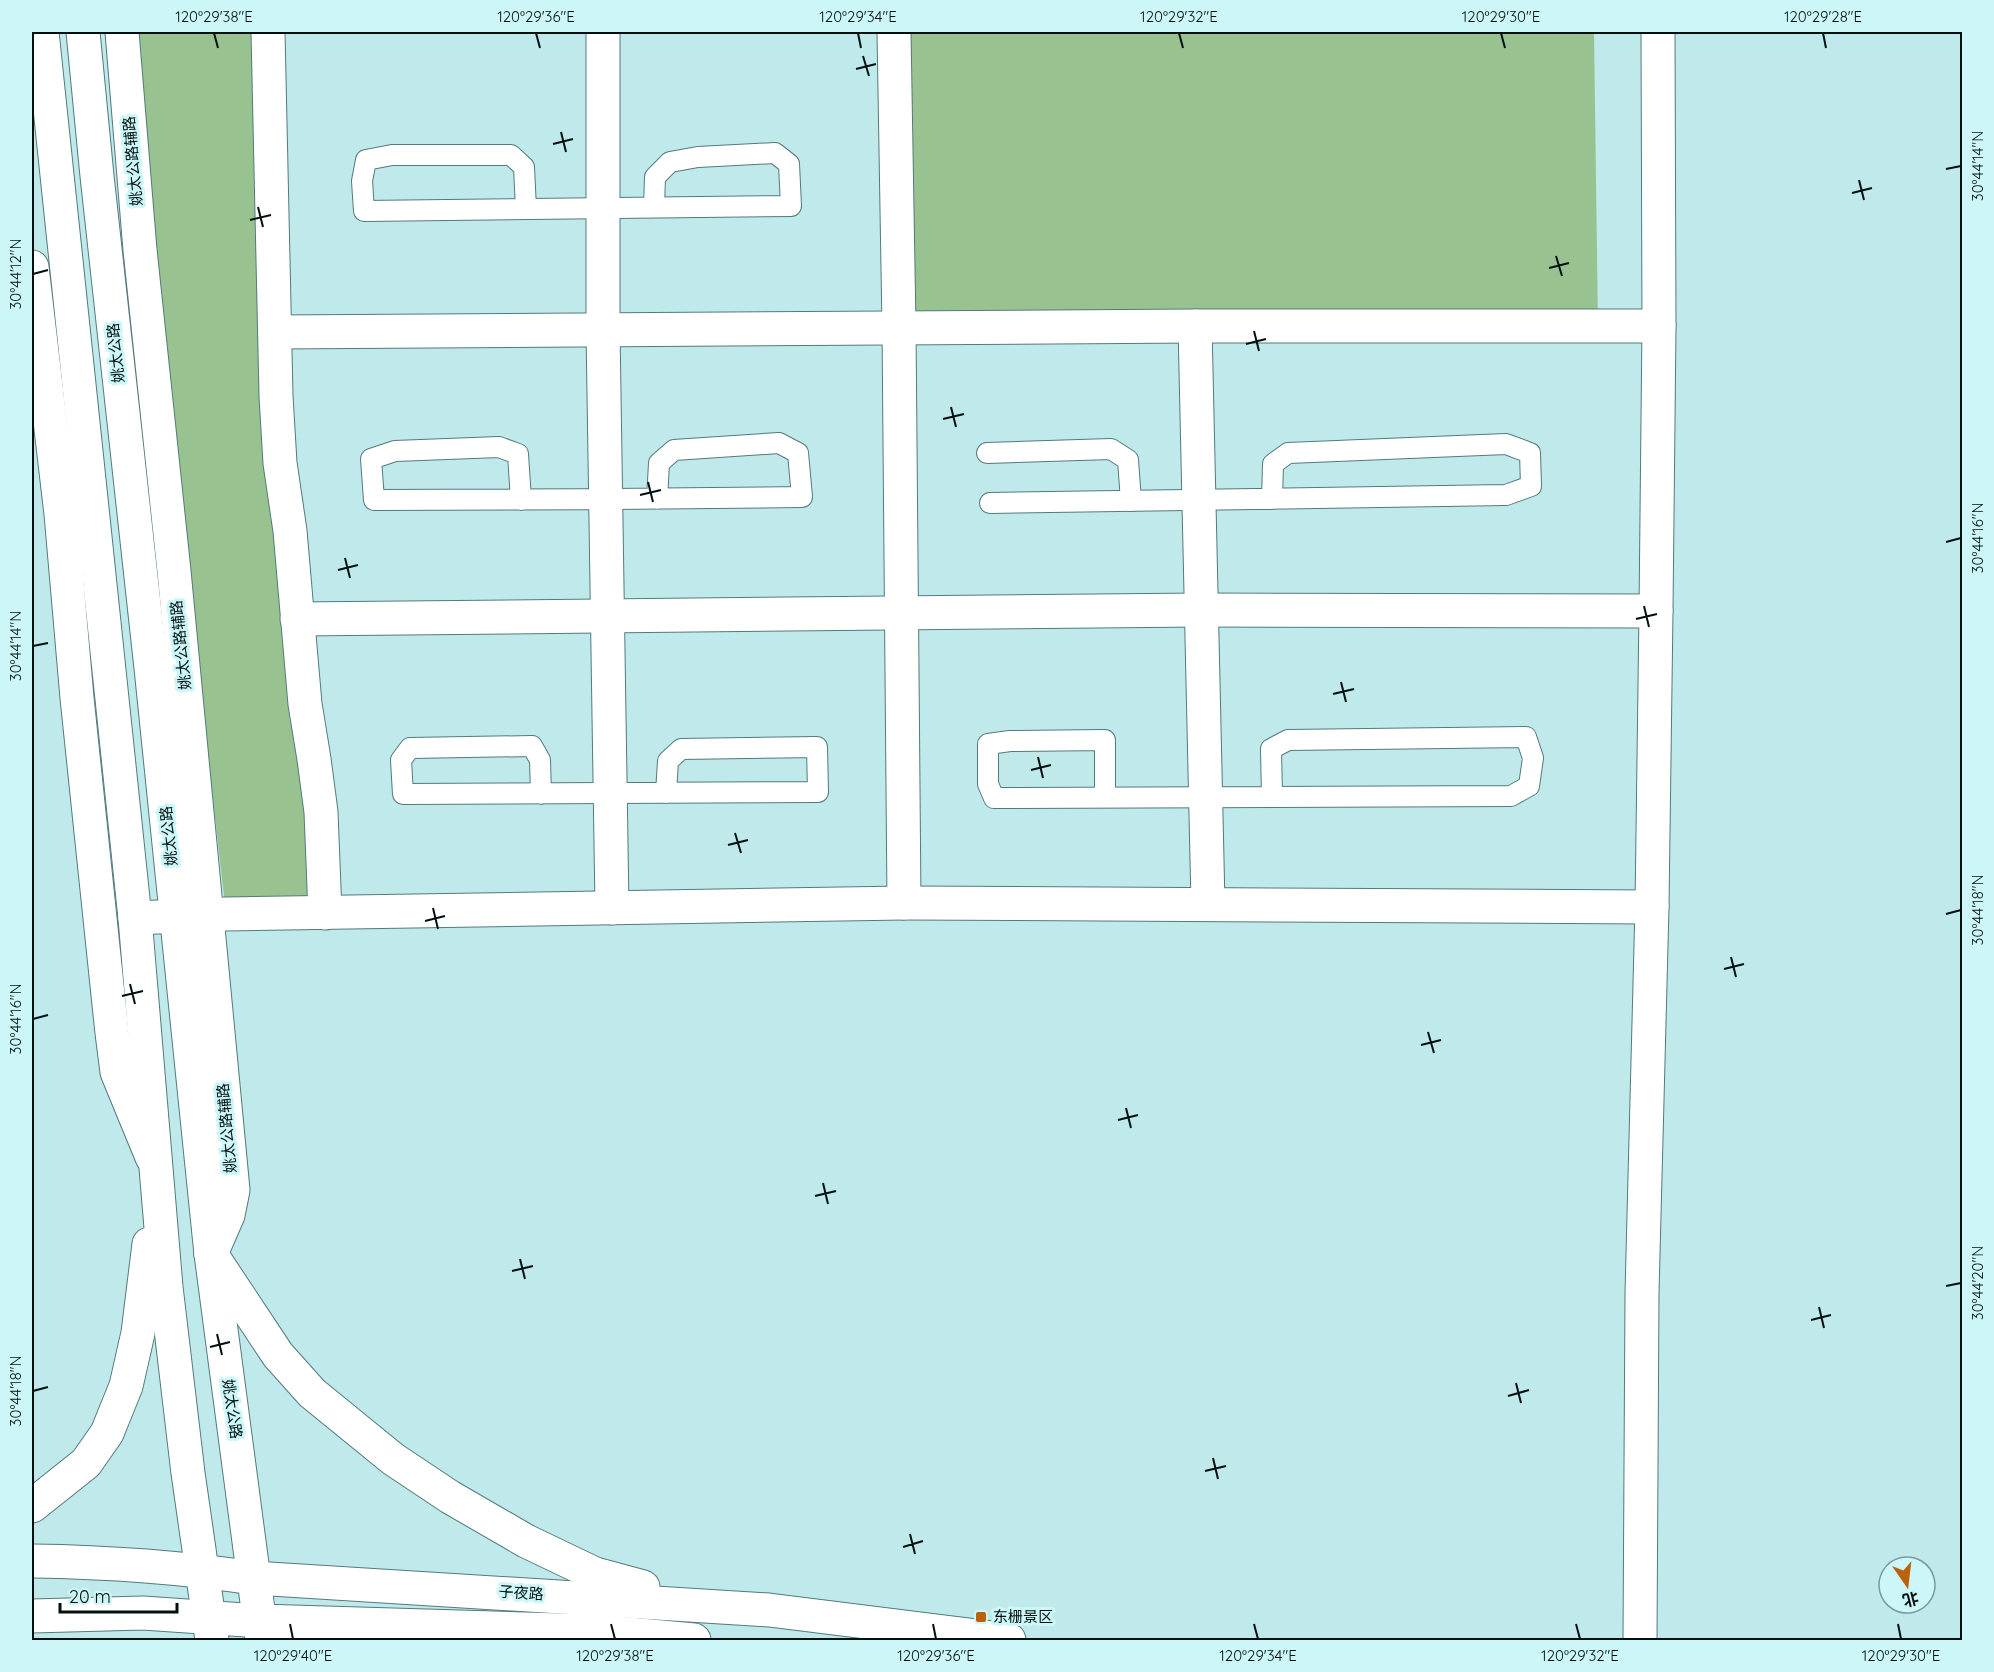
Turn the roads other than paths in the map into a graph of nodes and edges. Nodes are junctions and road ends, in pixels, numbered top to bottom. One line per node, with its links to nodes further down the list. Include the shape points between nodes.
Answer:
1 (42, 32): 42 (street)
2 (83, 32): 41 (street, 姚太公路, via 98,188)
3 (122, 32): 41 (street, 姚太公路辅路, via 140,250 174,571)
4 (268, 32): 16 (street)
5 (603, 32): 9 (street)
6 (894, 32): 14 (street)
7 (1658, 32): 13 (street)
8 (654, 207): 8 (lane, via 655,177 670,162 775,153 789,164 791,206); 9 (lane)
9 (602, 208): 10 (lane); 15 (street)
10 (526, 209): 10 (lane, via 364,211 362,181 366,160 392,154 510,155 524,167)
11 (32, 267): 43 (street, via 61,514)
12 (1195, 326): 13 (street); 14 (street); 22 (street)
13 (1659, 326): 26 (street)
14 (899, 327): 15 (street); 27 (street)
15 (603, 329): 16 (street); 18 (street)
16 (275, 332): 29 (street, via 280,463)
17 (987, 453): 23 (lane, via 1111,449 1128,460)
18 (606, 499): 19 (lane); 21 (lane); 28 (street)
19 (657, 499): 19 (lane, via 659,463 674,450 779,443 798,453 802,497)
20 (1272, 499): 20 (lane, via 1273,464 1288,453 1506,444 1530,453 1531,486 1506,495); 22 (lane)
21 (521, 500): 21 (lane, via 374,500 371,459 395,451 500,447 518,454)
22 (1198, 500): 23 (lane); 25 (street)
23 (1131, 501): 24 (lane)
24 (990, 503)
25 (1201, 610): 26 (street); 27 (street); 35 (street)
26 (1656, 611): 38 (street)
27 (900, 613): 28 (street); 36 (street)
28 (608, 616): 29 (street); 30 (street)
29 (297, 619): 40 (street, via 304,704 321,812)
30 (610, 793): 31 (lane); 32 (lane); 39 (street)
31 (666, 793): 31 (lane, via 668,761 681,749 817,747 818,792)
32 (541, 794): 32 (lane, via 403,794 401,760 410,748 532,746 540,760)
33 (1272, 796): 33 (lane, via 1271,749 1288,740 1526,737 1533,758 1529,786 1511,796); 35 (lane)
34 (1105, 797): 34 (lane, via 994,798 988,784 988,744 1105,740); 35 (lane)
35 (1206, 797): 37 (street)
36 (904, 903): 37 (street); 39 (street)
37 (1208, 904): 38 (street)
38 (1652, 907): 59 (street, via 1642,1293)
39 (612, 908): 40 (street)
40 (325, 913): 41 (street)
41 (192, 916): 42 (street); 45 (street, 姚太公路)
42 (135, 918): 43 (lane); 44 (street)
43 (100, 920): 44 (street, via 117,1072)
44 (157, 1170): 46 (street, via 138,1333 126,1386 106,1433 86,1463); 48 (street, via 166,1287)
45 (211, 1254): 49 (street, 姚太公路); 50 (street, via 278,1355 312,1393 393,1459 450,1497 526,1541 595,1574 677,1596)
46 (32, 1506)
47 (32, 1561): 48 (street, 子夜路, via 109,1562)
48 (202, 1570): 49 (street, 子夜路); 53 (street)
49 (253, 1578): 50 (street, 子夜路); 54 (street, 姚太公路)
50 (769, 1610): 55 (street, 子夜路)
51 (32, 1616): 53 (street, via 143,1613)
52 (486, 1628): 54 (street); 56 (street); 57 (street, via 595,1631)
53 (210, 1630): 54 (street)
54 (261, 1631)
55 (910, 1634): 58 (street, 子夜路)
56 (455, 1641)
57 (694, 1641)
58 (1009, 1641)
59 (1640, 1641)

